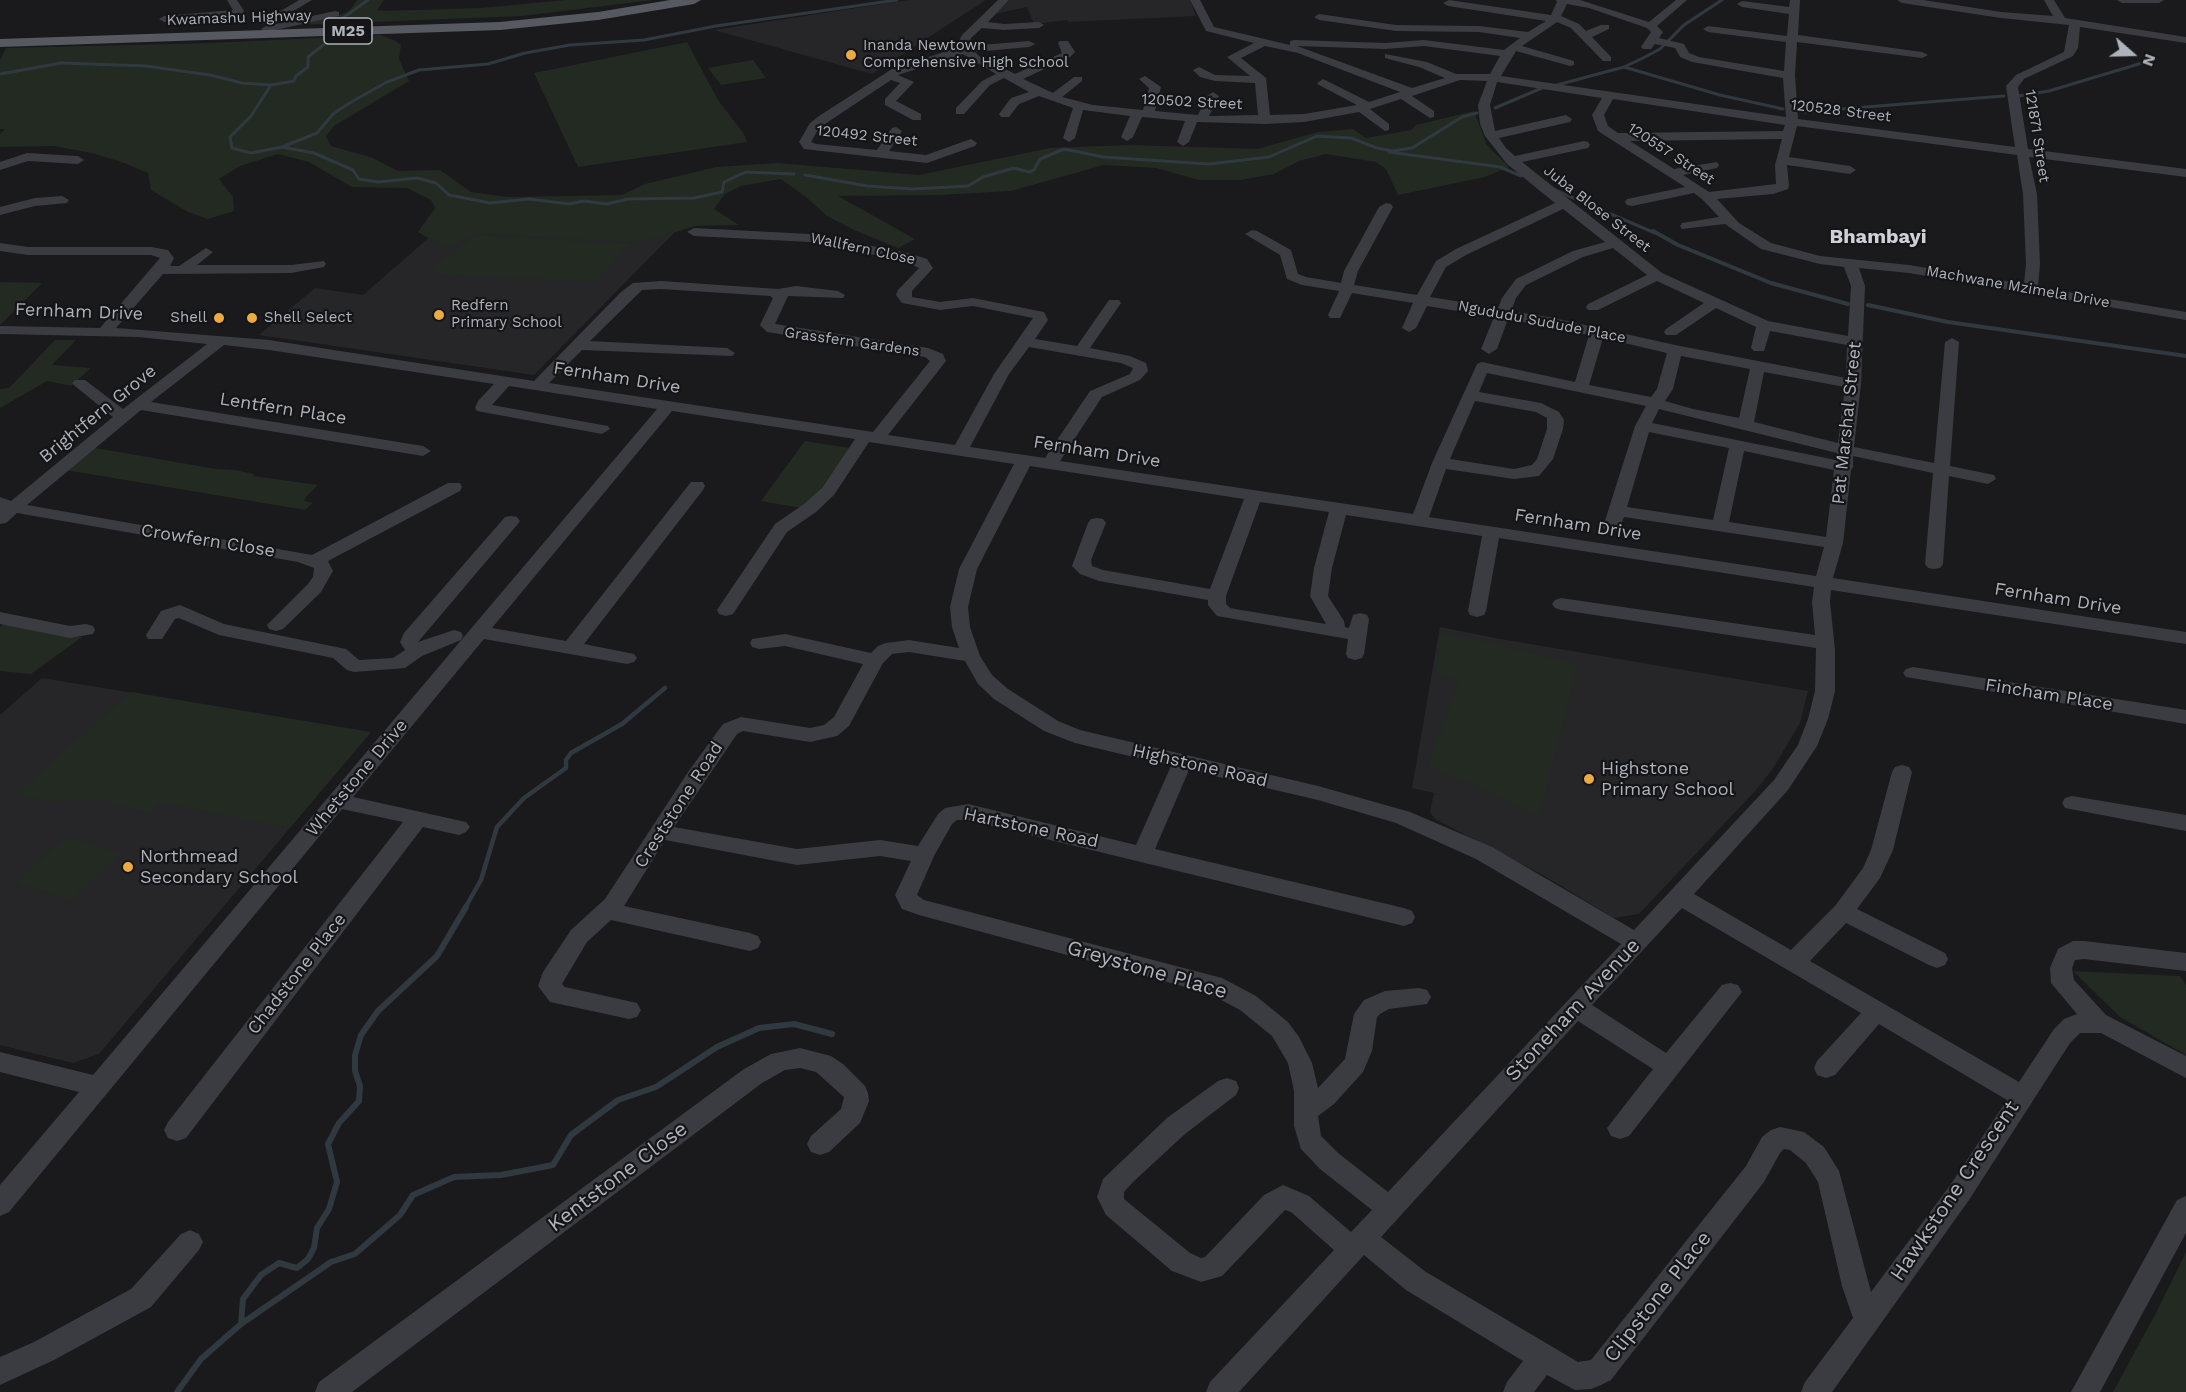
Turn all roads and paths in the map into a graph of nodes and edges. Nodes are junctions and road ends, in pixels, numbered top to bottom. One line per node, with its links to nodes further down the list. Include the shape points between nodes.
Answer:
1 (232, 0): 18 (street)
2 (670, 0): 28 (main road, Kwamashu Highway / M25, via 537,19)
3 (694, 0): 39 (main road, Kwamashu Highway / M25, via 598,16 500,26)
4 (1004, 0): 26 (street)
5 (1195, 0): 37 (street, via 1209,29)
6 (1562, 0): 22 (street); 29 (street, via 1591,5)
7 (1902, 0): 17 (street)
8 (1986, 0): 17 (street)
9 (2049, 0): 24 (street)
10 (2122, 0): 11 (street)
11 (2158, 0)
12 (1678, 1): 29 (street)
13 (1448, 3): 22 (street)
14 (1742, 4): 16 (street)
15 (309, 5): 28 (street, via 290,9)
16 (1794, 5): 38 (street)
17 (1980, 12): 24 (street)
18 (237, 14): 23 (street); 28 (street)
19 (335, 14): 28 (street)
20 (1447, 16): 31 (street)
21 (1319, 17): 32 (street)
22 (1556, 18): 35 (street, Juba Blose Street); 36 (street, via 1572,24)
23 (164, 19)
24 (2061, 20): 25 (street)
25 (2075, 23): 40 (street); 87 (street, 121871 Street, via 2069,54 2020,77 2012,86)
26 (979, 24): 27 (street); 45 (street, via 964,41)
27 (1039, 25)
28 (270, 26): 39 (main road, Kwamashu Highway / M25)
29 (1651, 26): 53 (street, via 1662,44 1689,58)
30 (1605, 27): 36 (street)
31 (1469, 28): 32 (street); 35 (street)
32 (1417, 29): 43 (street)
33 (1708, 29): 38 (street)
34 (1346, 32): 37 (street)
35 (1531, 36): 46 (street, Juba Blose Street)
36 (1584, 36): 49 (street)
37 (1251, 37): 41 (street)
38 (1793, 39): 47 (street); 53 (street)
39 (0, 40)
40 (2186, 40)
41 (1270, 42): 43 (street, via 1385,46); 59 (street, via 1233,57); 62 (street, via 1357,70)
42 (1064, 43): 54 (street, via 1066,55)
43 (1416, 43): 46 (street)
44 (1029, 44): 45 (street, 120492 Street)
45 (966, 50): 52 (street, 120492 Street); 54 (street, 120502 Street)
46 (1510, 51): 50 (street); 56 (street, Juba Blose Street)
47 (1922, 55)
48 (1389, 56): 55 (street, via 1423,64)
49 (1607, 59)
50 (1570, 63)
51 (1199, 70): 59 (street, via 1215,78)
52 (888, 75): 72 (street, via 908,82 889,102); 88 (street, 120492 Street, via 814,126 805,142 814,148)
53 (1789, 75): 76 (street)
54 (1009, 76): 61 (street, 120502 Street); 68 (street, via 986,83)
55 (1455, 78): 56 (street, 120502 Street); 62 (street, 120502 Street)
56 (1493, 78): 63 (street, 120528 Street); 80 (street, Juba Blose Street, via 1484,105)
57 (1078, 79): 65 (street)
58 (1145, 79): 70 (street, via 1155,87)
59 (1261, 80): 75 (street)
60 (1323, 83): 67 (street)
61 (1039, 92): 65 (street, 120502 Street); 69 (street, via 1015,101)
62 (1407, 94): 67 (street, 120502 Street); 71 (street)
63 (1610, 95): 76 (street, 120528 Street); 82 (street, 120557 Street, via 1598,120)
64 (1213, 96): 73 (street)
65 (1054, 98): 66 (street, 120502 Street)
66 (1080, 106): 70 (street, 120502 Street); 83 (street)
67 (1364, 107): 75 (street, 120502 Street, via 1304,118); 77 (street)
68 (960, 111)
69 (1005, 114)
70 (1143, 114): 73 (street, 120502 Street); 81 (street)
71 (1430, 114)
72 (917, 117)
73 (1197, 118): 75 (street, 120502 Street); 84 (street)
74 (1566, 119): 80 (street)
75 (1265, 120)
76 (1792, 122): 79 (street); 87 (street, 120528 Street)
77 (1385, 127)
78 (896, 131): 88 (street)
79 (1789, 135): 82 (street); 90 (street)
80 (1491, 136): 91 (street, Juba Blose Street)
81 (1127, 137)
82 (1613, 137): 95 (street, 120557 Street)
83 (1069, 138)
84 (1184, 142)
85 (971, 143): 88 (street, 120492 Street, via 927,159)
86 (1584, 145): 91 (street)
87 (2022, 152): 96 (street, 120528 Street); 116 (street, 121871 Street, via 2030,194)
88 (880, 155)
89 (78, 160): 93 (street, via 27,157)
90 (1782, 160): 94 (street); 97 (street, via 1780,189)
91 (1511, 161): 100 (street, Juba Blose Street)
92 (1713, 165): 95 (street)
93 (0, 166)
94 (1850, 170)
95 (1673, 173): 97 (street, 120557 Street)
96 (2186, 173)
97 (1701, 192): 99 (street); 103 (street, 120557 Street)
98 (62, 200): 102 (street)
99 (1632, 202)
100 (1564, 204): 107 (street, Juba Blose Street); 119 (street, via 1449,258 1434,274)
101 (1386, 207): 115 (street)
102 (0, 211)
103 (1728, 220): 104 (street); 111 (street, 120557 Street, via 1777,250)
104 (1687, 226)
105 (694, 232): 133 (street, Wallfern Close, via 810,238 916,259 926,268 905,290 907,300 940,306 974,302 1039,315 1041,320)
106 (1252, 234): 115 (street, Ngududu Sudude Place, via 1287,254 1297,280)
107 (1614, 244): 114 (street, Juba Blose Street); 123 (street, via 1578,254 1521,282)
108 (0, 247): 112 (street, via 28,251 158,251 167,258)
109 (206, 252): 113 (street)
110 (319, 264): 113 (street, via 291,269)
111 (1850, 264): 116 (street, Machwane Mzimela Drive, via 1909,268); 134 (street, Pat Marshal Street, via 1858,286)
112 (160, 270): 113 (street); 129 (street)
113 (182, 270)
114 (1657, 276): 121 (street, Juba Blose Street); 122 (street)
115 (1345, 287): 119 (street, Ngududu Sudude Place); 124 (street)
116 (2031, 289): 125 (street, Machwane Mzimela Drive)
117 (779, 293): 118 (street, via 796,290); 136 (street, via 638,286); 156 (street, Grassfern Gardens, via 781,299 767,325 772,329 938,357)
118 (838, 295)
119 (1422, 299): 123 (street, Ngududu Sudude Place); 127 (street)
120 (1114, 303): 140 (street)
121 (1714, 303): 126 (street, Juba Blose Street); 131 (street)
122 (1593, 307)
123 (1504, 313): 130 (street, Ngududu Sudude Place); 138 (street)
124 (1335, 315)
125 (2186, 316)
126 (1764, 325): 134 (street, Juba Blose Street); 137 (street)
127 (1409, 328)
128 (0, 330): 129 (street, Fernham Drive)
129 (105, 332): 132 (street, Fernham Drive)
130 (1597, 332): 139 (street, Ngududu Sudude Place); 147 (street)
131 (1671, 332)
132 (221, 340): 143 (street, Fernham Drive); 150 (street, Brightfern Grove)
133 (1027, 342): 140 (street); 159 (street, Wallfern Close, via 1002,374)
134 (1856, 342): 145 (street, Pat Marshal Street)
135 (1952, 342): 164 (street)
136 (578, 345): 141 (street); 146 (street)
137 (1759, 348)
138 (1489, 349)
139 (1675, 350): 142 (street, Ngududu Sudude Place); 149 (street, via 1665,389)
140 (1081, 351): 163 (street, via 1134,361 1141,366 1140,370 1134,377 1096,394)
141 (727, 353)
142 (1758, 366): 145 (street, Ngududu Sudude Place); 153 (street)
143 (506, 381): 146 (street, Fernham Drive); 155 (street, via 483,408)
144 (80, 382): 152 (street)
145 (1853, 384): 160 (street, Pat Marshal Street)
146 (538, 386): 151 (street, Fernham Drive)
147 (1581, 387): 148 (street, via 1482,367); 149 (street)
148 (1470, 395): 162 (street); 162 (street, via 1540,408 1553,415 1555,429 1545,459 1533,472 1514,474)
149 (1656, 403): 153 (street); 154 (street)
150 (138, 405): 152 (street, Brightfern Grove); 158 (street, Lentfern Place)
151 (668, 406): 156 (street, Fernham Drive); 191 (street, Whetstone Drive)
152 (123, 417): 169 (street, Brightfern Grove)
153 (1745, 425): 160 (street)
154 (1643, 426): 157 (street); 175 (street, via 1615,519)
155 (602, 429)
156 (871, 437): 159 (street, Fernham Drive); 183 (street, via 828,491 781,528)
157 (1737, 447): 160 (street); 175 (street)
158 (423, 451)
159 (960, 451): 161 (street, Fernham Drive)
160 (1845, 459): 164 (street); 177 (street, Pat Marshal Street)
161 (1024, 460): 163 (street, Fernham Drive); 198 (street, Highstone Road, via 968,569 962,590 961,627)
162 (1440, 463): 172 (street)
163 (1049, 465): 168 (street, Fernham Drive)
164 (1942, 469): 165 (street); 179 (street)
165 (1988, 479)
166 (698, 486): 196 (street)
167 (454, 487): 178 (street)
168 (1254, 495): 170 (street, Fernham Drive); 181 (street)
169 (8, 505): 171 (street, Brightfern Grove); 178 (street, Crowfern Close)
170 (1339, 509): 172 (street, Fernham Drive); 189 (street, via 1319,596 1335,621)
171 (0, 519)
172 (1419, 521): 176 (street, Fernham Drive)
173 (511, 522): 187 (street)
174 (1097, 523): 181 (street, via 1082,560 1081,566 1086,570)
175 (1720, 526): 177 (street)
176 (1491, 532): 180 (street, Fernham Drive); 184 (street)
177 (1834, 543): 180 (street, Pat Marshal Street)
178 (314, 561): 186 (street, via 322,566 322,577)
179 (1934, 564)
180 (1823, 583): 193 (street, Fernham Drive); 194 (street, Stoneham Avenue)
181 (1217, 596): 189 (street, via 1217,605 1224,612)
182 (1561, 604): 194 (street)
183 (726, 610)
184 (1477, 611)
185 (0, 618): 188 (street, via 70,632)
186 (276, 625)
187 (419, 628): 191 (street); 197 (street, via 409,642)
188 (86, 630)
189 (1336, 632): 192 (street)
190 (155, 635): 197 (street, via 168,615 180,611 219,629 339,653 354,666 393,665)
191 (469, 636): 196 (street); 197 (street); 205 (street, Whetstone Drive)
192 (1357, 636)
193 (2186, 638)
194 (1825, 643): 213 (street, Stoneham Avenue, via 1825,691 1807,746 1781,785)
195 (759, 644): 200 (street, via 785,640)
196 (572, 648): 199 (street)
197 (415, 652)
198 (971, 656): 200 (street, via 900,646 885,650); 203 (street, Highstone Road, via 985,679 1001,694 1051,726 1075,736)
199 (627, 658)
200 (875, 660): 210 (street, Creststone Road, via 842,722 830,731 810,735 741,724 730,729)
201 (1913, 673): 202 (street, Fincham Place)
202 (2186, 717)
203 (1182, 763): 211 (street); 218 (street, Highstone Road, via 1327,795 1403,817 1485,854)
204 (1902, 772): 215 (street, via 1879,858)
205 (338, 801): 207 (street); 232 (street, Whetstone Drive)
206 (2072, 803): 208 (street)
207 (417, 819): 209 (street); 237 (street, Chadstone Place)
208 (2186, 823)
209 (459, 827)
210 (662, 832): 212 (street, via 797,857 880,848); 214 (street, Creststone Road)
211 (1143, 853): 212 (street, Hartstone Road, via 959,812 945,819); 216 (street, Hartstone Road)
212 (924, 855): 235 (street, Greystone Place, via 907,889 910,903 1214,985 1248,1003 1280,1029 1291,1044 1300,1062)
213 (1680, 896): 218 (street, Stoneham Avenue); 220 (street, Hawkstone Crescent)
214 (608, 911): 217 (street); 225 (street, Creststone Road, via 579,936 551,978 550,986 558,995)
215 (1843, 912): 219 (street); 220 (street)
216 (1404, 917)
217 (750, 942)
218 (1636, 942): 224 (street, Stoneham Avenue)
219 (1937, 959)
220 (1794, 962): 226 (street, Hawkstone Crescent)
221 (2186, 962): 227 (street, via 2073,950 2066,955 2061,968 2063,983)
222 (1730, 992): 229 (street)
223 (1419, 997): 235 (street, via 1385,1000 1372,1006 1366,1014 1354,1065)
224 (1576, 1007): 229 (street); 240 (street, Stoneham Avenue)
225 (629, 1010)
226 (1876, 1011): 230 (street); 234 (street, Hawkstone Crescent)
227 (2099, 1023): 231 (street); 234 (street, via 2083,1022 2067,1030)
228 (0, 1062): 232 (street)
229 (1669, 1067): 236 (street)
230 (1826, 1068)
231 (2186, 1068)
232 (99, 1087): 239 (street, Whetstone Drive)
233 (1227, 1088): 243 (street, via 1176,1126 1124,1174 1112,1187 1110,1197 1115,1207 1181,1262 1201,1270 1213,1267 1283,1197 1300,1204)
234 (2022, 1096): 244 (street, Hawkstone Crescent, via 1960,1192)
235 (1307, 1111): 240 (street, Greystone Place, via 1307,1134 1316,1148)
236 (1620, 1128)
237 (177, 1130)
238 (820, 1144): 248 (street, Kentstone Close, via 851,1116 856,1093 822,1063 800,1058 780,1061 753,1076)
239 (0, 1204)
240 (1389, 1208): 243 (street, Stoneham Avenue)
241 (2186, 1208): 251 (street)
242 (190, 1242): 246 (street, via 141,1298 44,1352)
243 (1357, 1243): 245 (street); 249 (street, Stoneham Avenue)
244 (1867, 1320): 245 (street, Clipstone Place, via 1824,1167 1795,1140 1780,1138 1601,1370 1575,1376); 247 (street, Hawkstone Crescent)
245 (1543, 1358): 250 (street)
246 (0, 1371)
247 (1825, 1388)
248 (334, 1390)
249 (1220, 1392)
250 (1517, 1392)
251 (2085, 1392)

